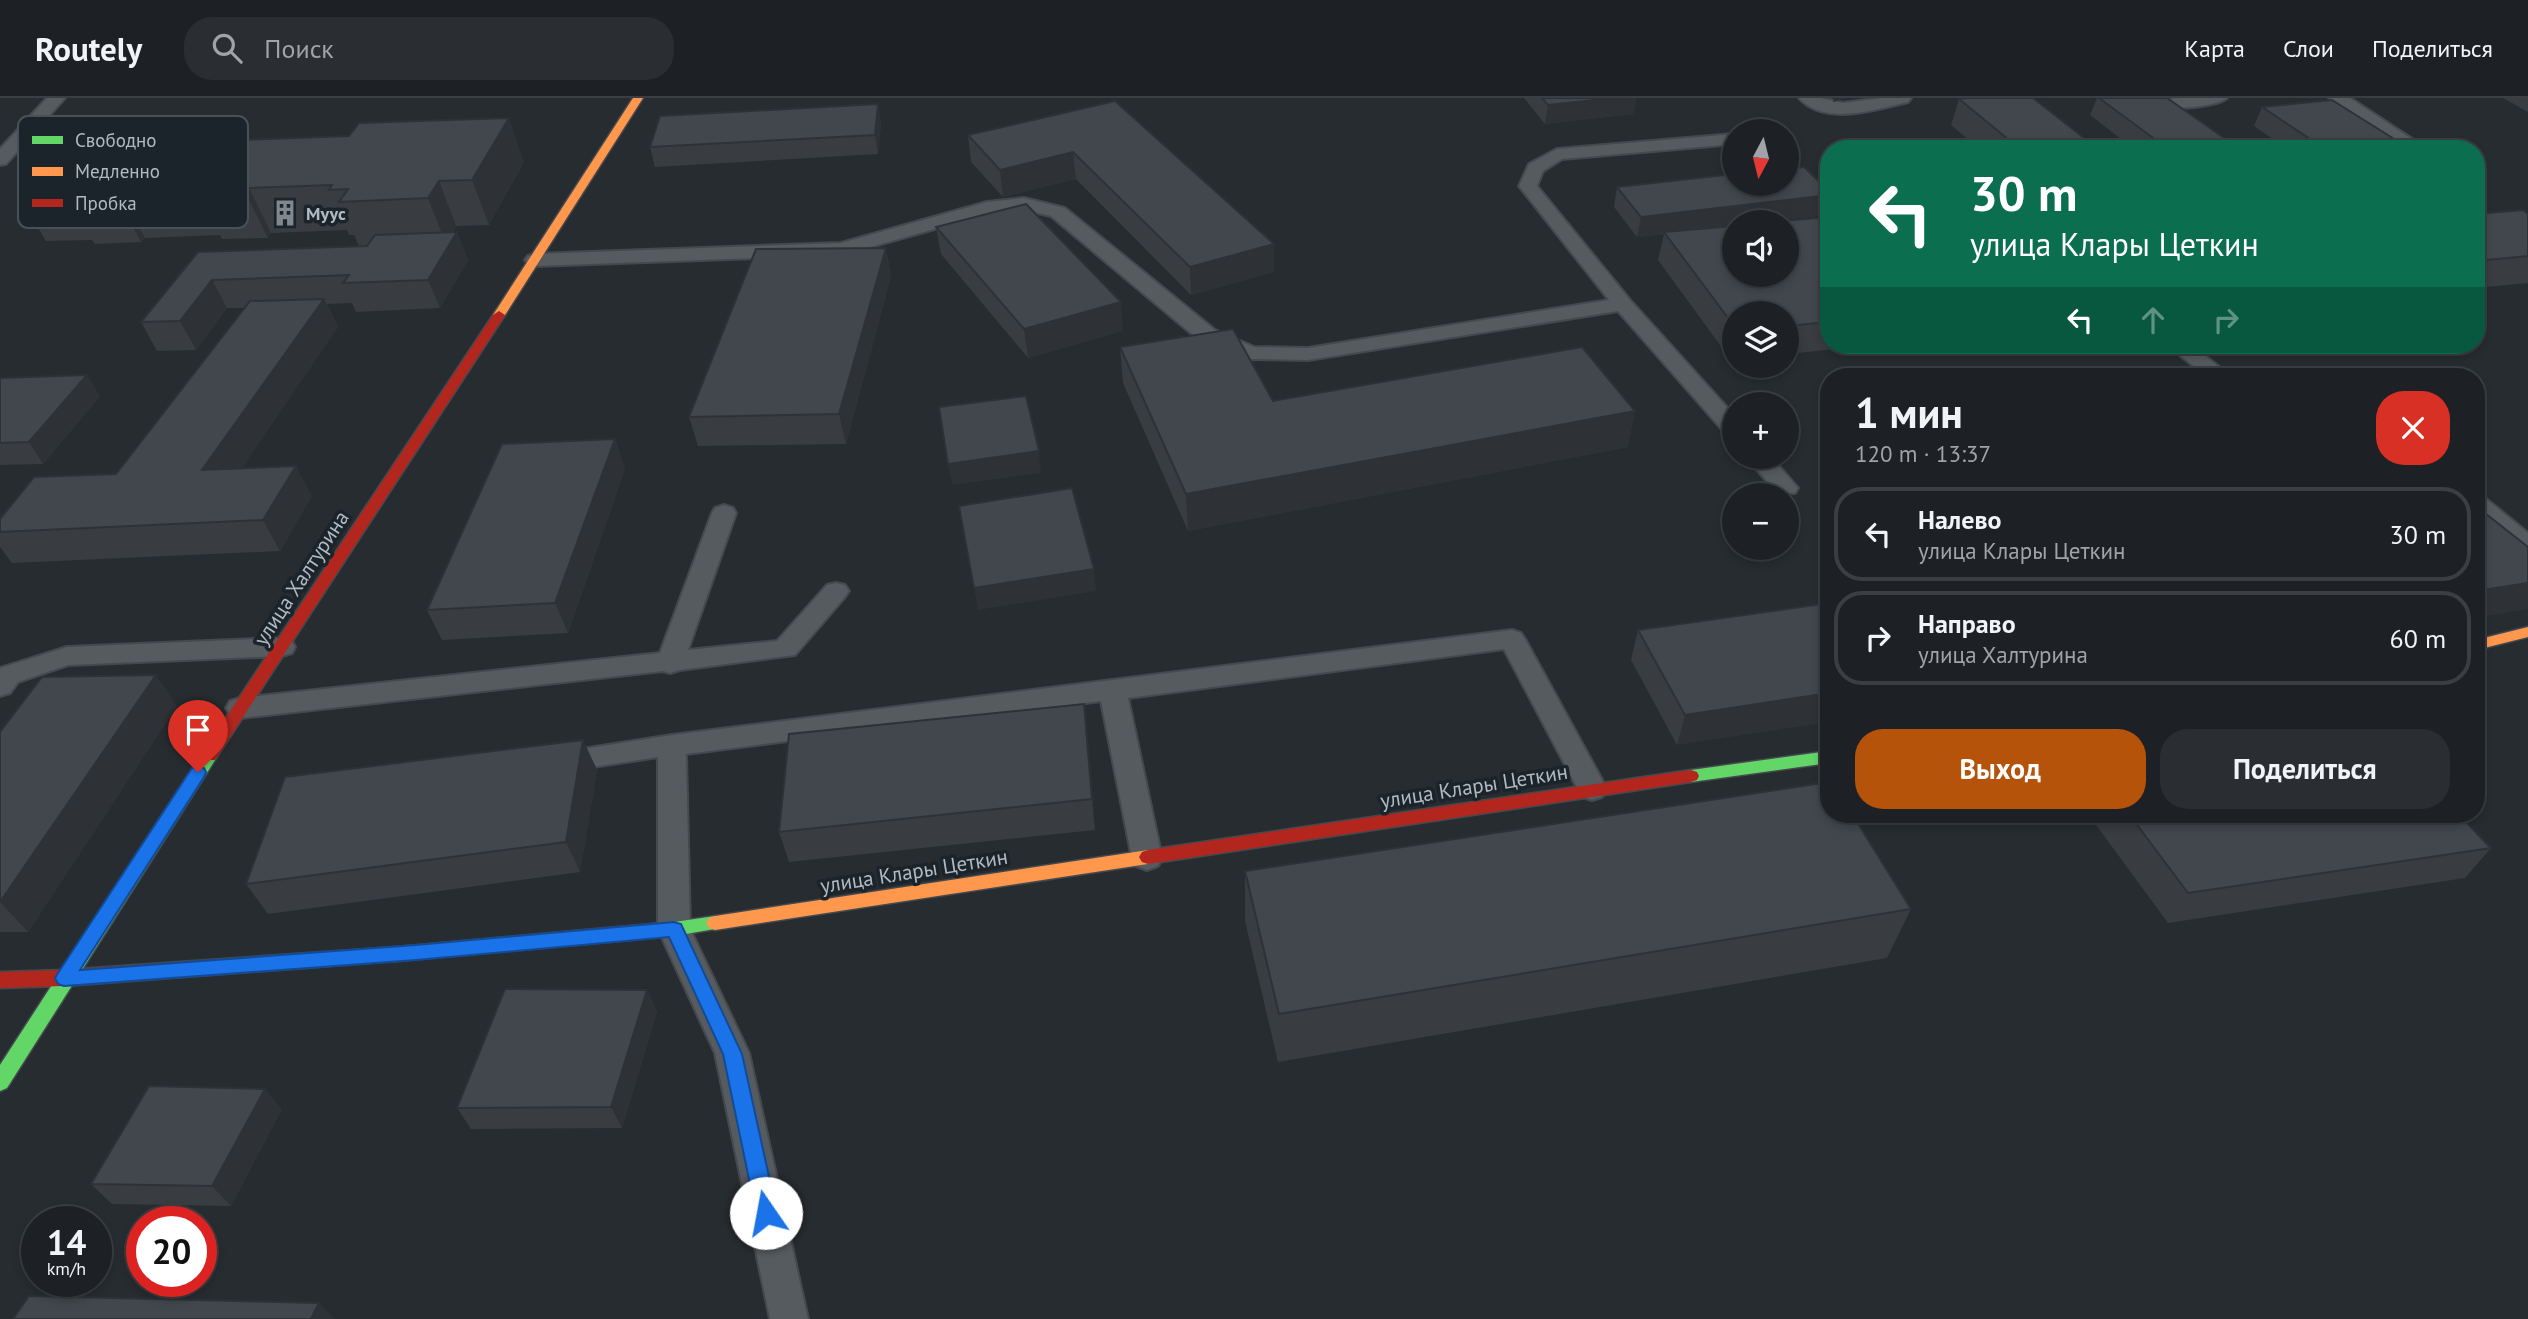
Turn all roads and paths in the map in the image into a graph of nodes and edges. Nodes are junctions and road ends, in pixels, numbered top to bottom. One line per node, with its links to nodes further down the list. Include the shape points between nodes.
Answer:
1 (56, 98): 8 (lane)
2 (638, 98): 14 (street, улица Халтурина)
3 (1808, 98): 4 (lane, via 1846,110)
4 (1902, 98)
5 (2218, 98): 7 (lane)
6 (2338, 98): 12 (lane)
7 (2165, 101): 9 (lane)
8 (40, 116)
9 (2191, 119)
10 (18, 140): 13 (lane)
11 (1722, 140): 15 (lane, via 1558,154 1535,168 1528,186)
12 (2404, 140)
13 (0, 160)
14 (536, 260): 15 (lane, via 842,249 987,208 1024,204 1058,212 1207,335 1251,353 1308,354); 27 (street, улица Халтурина)
15 (1623, 304): 18 (lane)
16 (2190, 354): 17 (lane)
17 (2209, 368)
18 (1722, 415)
19 (1769, 469): 20 (lane)
20 (1781, 483)
21 (2485, 510): 23 (lane)
22 (724, 513): 28 (lane)
23 (2528, 546)
24 (836, 591): 28 (lane, via 785,649)
25 (2528, 632): 26 (street)
26 (2485, 643)
27 (282, 647): 29 (lane, via 67,656); 31 (street, улица Халтурина)
28 (670, 664): 31 (lane)
29 (3, 679)
30 (1114, 690): 32 (lane); 35 (lane, via 1512,639); 36 (lane)
31 (240, 708): 38 (street, улица Халтурина)
32 (672, 746): 34 (lane); 37 (lane)
33 (1820, 758): 35 (street, улица Клары Цеткин)
34 (521, 766)
35 (1592, 789): 36 (street, улица Клары Цеткин)
36 (1147, 858): 37 (street, улица Клары Цеткин)
37 (674, 929): 38 (street, улица Клары Цеткин); 41 (lane, via 733,1054)
38 (64, 978): 39 (street, улица Клары Цеткин); 40 (street, улица Халтурина)
39 (0, 981)
40 (0, 1082)
41 (789, 1319)

